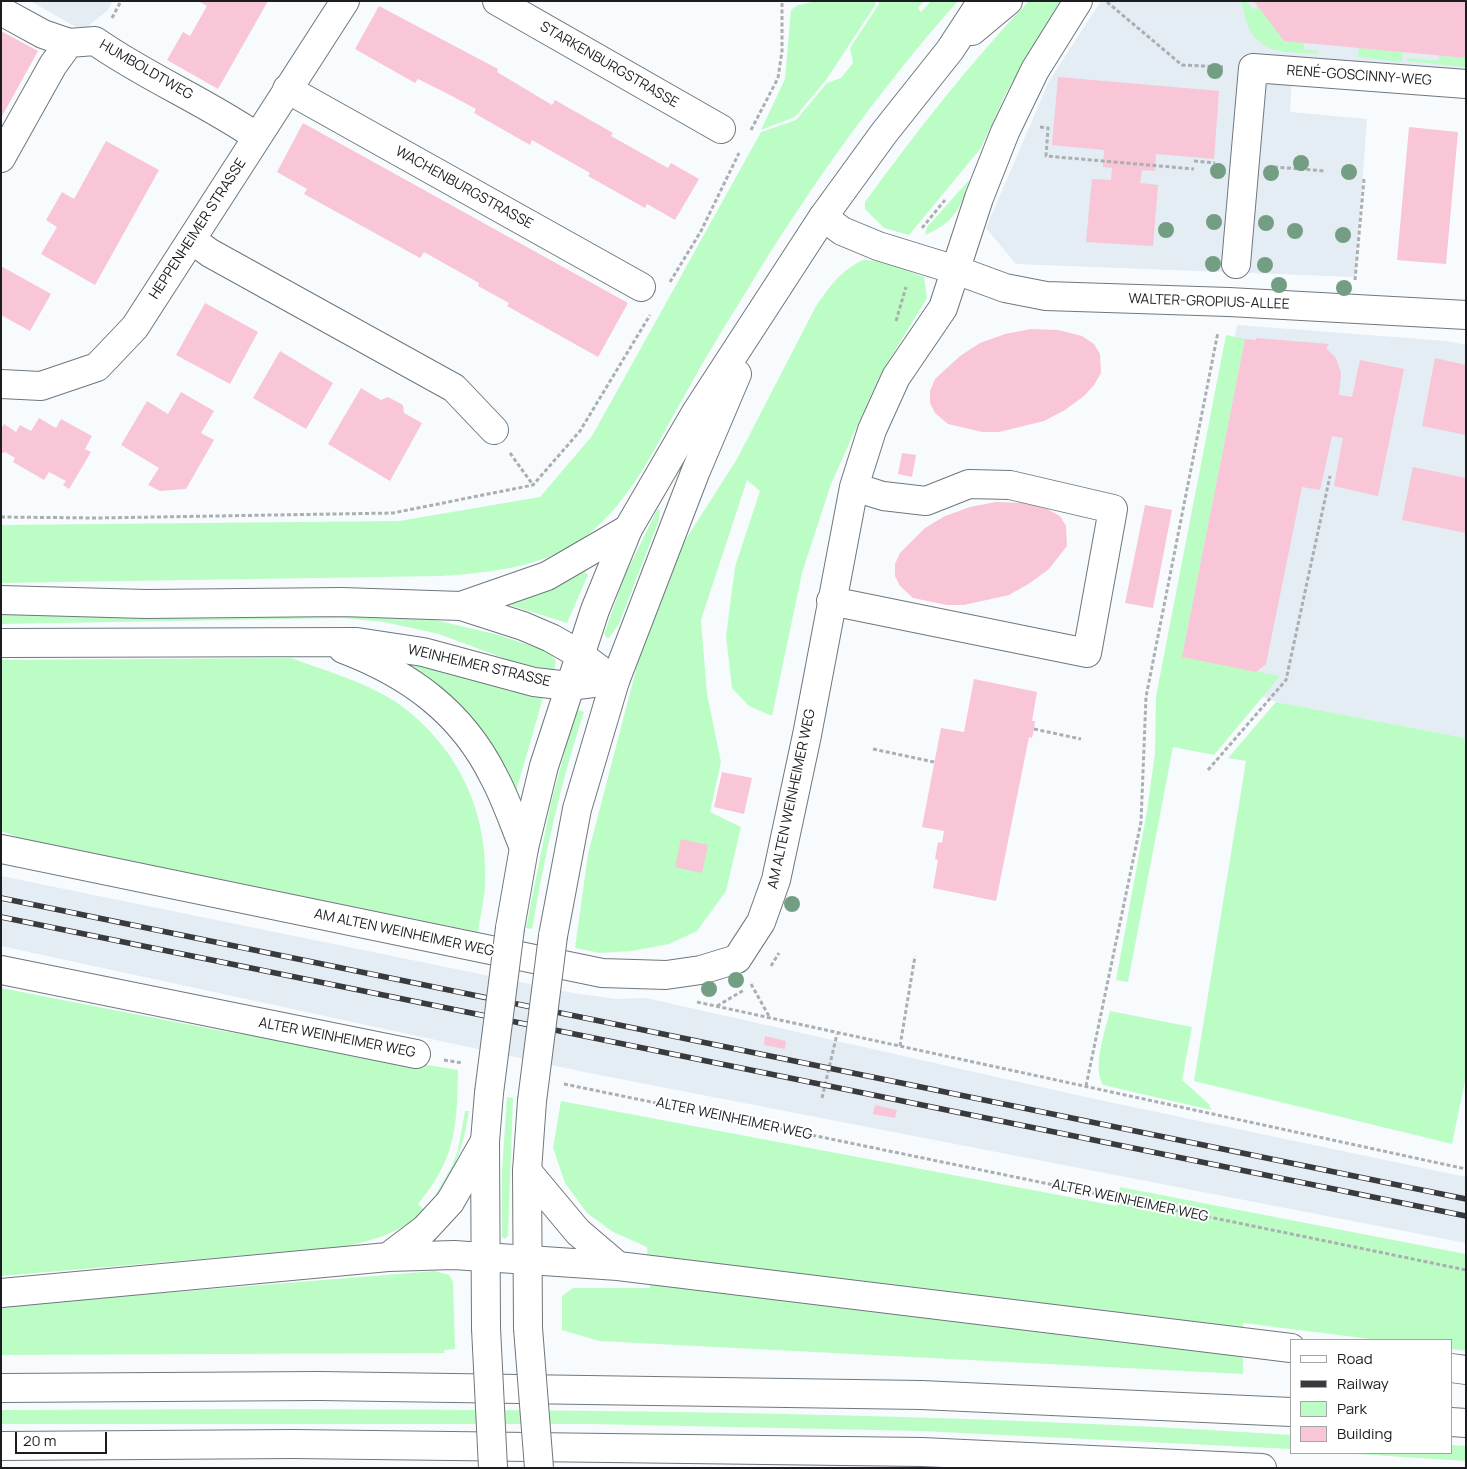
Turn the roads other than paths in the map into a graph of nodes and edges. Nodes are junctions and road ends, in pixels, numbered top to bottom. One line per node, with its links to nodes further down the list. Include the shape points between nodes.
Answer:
1 (345, 1): 10 (main road, HEPPENHEIMER STRASSE)
2 (498, 1): 11 (main road, STARKENBURGSTRASSE)
3 (982, 1): 8 (main road)
4 (1008, 1): 8 (main road)
5 (1078, 1): 17 (main road, AM ALTEN WEINHEIMER WEG, via 1035,70 1010,122 979,198)
6 (1, 11): 7 (main road, HUMBOLDTWEG, via 43,34)
7 (69, 43): 12 (main road, HUMBOLDTWEG, via 95,41); 13 (main road, via 53,65)
8 (950, 50): 14 (main road)
9 (1466, 84): 16 (main road, RENÉ-GOSCINNY-WEG, via 1253,68)
10 (287, 90): 12 (main road, HEPPENHEIMER STRASSE); 18 (main road, WACHENBURGSTRASSE)
11 (720, 129)
12 (257, 137): 15 (main road, HEPPENHEIMER STRASSE)
13 (1, 158)
14 (823, 217): 17 (main road, WALTER-GROPIUS-ALLEE, via 842,231 878,246); 19 (main road)
15 (192, 240): 21 (main road, HEPPENHEIMER STRASSE, via 135,327 97,367 41,386); 22 (main road, via 454,388)
16 (1236, 264)
17 (956, 270): 20 (main road, WALTER-GROPIUS-ALLEE, via 1005,288 1046,296); 23 (main road, AM ALTEN WEINHEIMER WEG, via 944,308 896,377 872,430)
18 (641, 286)
19 (770, 300): 24 (main road, via 695,414); 31 (main road, via 698,465)
20 (1466, 315)
21 (1, 384)
22 (494, 430)
23 (854, 487): 26 (main road, AM ALTEN WEINHEIMER WEG); 26 (main road, via 883,496 926,502 968,484 1010,485 1113,509 1087,653)
24 (628, 529): 27 (main road, via 547,576); 30 (main road)
25 (1, 600): 27 (main road)
26 (831, 601): 34 (main road, AM ALTEN WEINHEIMER WEG, via 776,880 761,922 737,959 701,970 666,976 602,973)
27 (461, 606): 30 (main road, via 523,626)
28 (320, 641): 29 (main road, WEINHEIMER STRASSE); 32 (main road, WEINHEIMER STRASSE, via 386,645 534,682); 33 (main road, WEINHEIMER STRASSE, via 394,670 443,707 464,730 494,776)
29 (1, 643)
30 (579, 654): 31 (main road); 32 (main road)
31 (615, 681): 32 (main road, WEINHEIMER STRASSE); 38 (main road, bridge, via 577,809 553,936 532,1101)
32 (569, 686): 33 (main road, via 544,766)
33 (524, 848): 37 (main road, bridge, via 510,928)
34 (1, 850)
35 (1, 970): 36 (main road, ALTER WEINHEIMER WEG)
36 (416, 1054)
37 (485, 1140): 39 (main road, via 450,1202 425,1229); 40 (main road)
38 (527, 1170): 41 (main road); 42 (main road, via 578,1232)
39 (388, 1256): 40 (main road); 43 (main road)
40 (484, 1257): 41 (main road); 53 (main road, bridge)
41 (526, 1258): 42 (main road); 54 (main road, bridge)
42 (618, 1266): 44 (main road)
43 (1, 1293)
44 (1290, 1348)
45 (1452, 1368): 46 (main road)
46 (1466, 1370)
47 (1, 1388): 48 (main road, via 319,1386 911,1394)
48 (1290, 1412)
49 (1452, 1422): 50 (main road)
50 (1466, 1423)
51 (1, 1446): 52 (main road, via 294,1444)
52 (922, 1452): 55 (main road); 56 (main road)
53 (494, 1468)
54 (539, 1468)
55 (986, 1468)
56 (1262, 1468)

